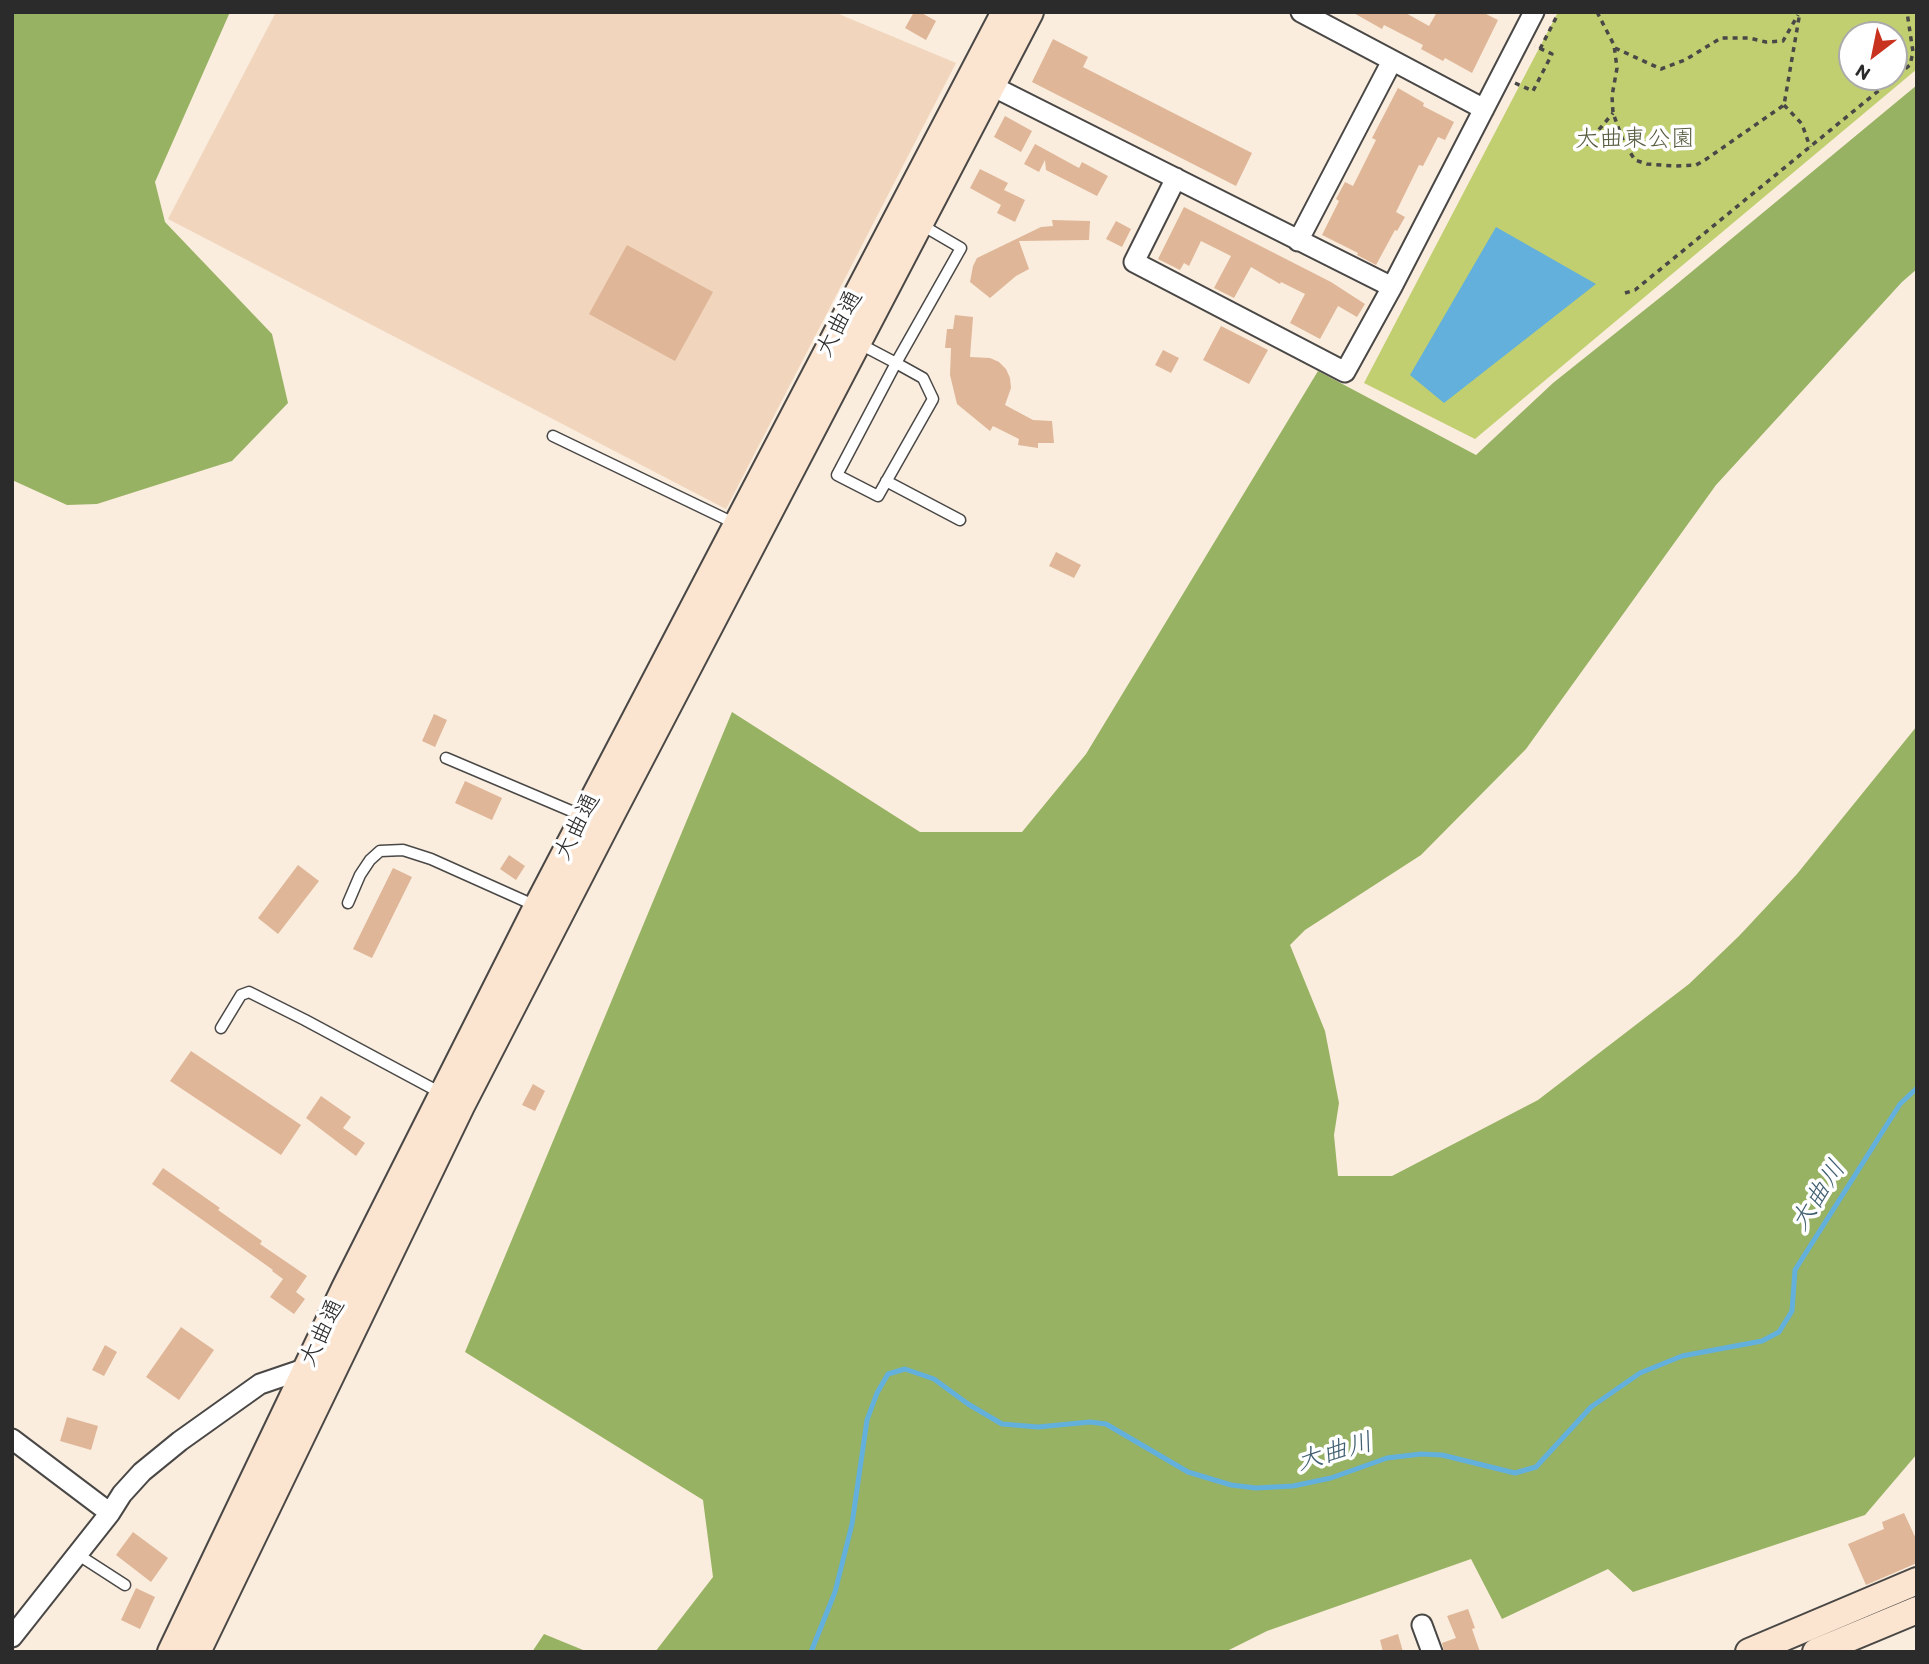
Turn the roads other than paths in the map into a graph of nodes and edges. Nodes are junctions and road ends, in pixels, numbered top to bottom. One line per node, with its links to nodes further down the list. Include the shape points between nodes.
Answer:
1 (1005, 12): 6 (street, 大曲通)
2 (1030, 12): 6 (street, 大曲通)
3 (1301, 12): 5 (street)
4 (1534, 12): 7 (street)
5 (1392, 61): 7 (street); 10 (street)
6 (982, 80): 8 (street); 9 (street, 大曲通); 17 (street, 大曲通)
7 (1484, 109): 11 (street)
8 (1176, 178): 10 (street); 11 (street, via 1133,262 1345,372)
9 (920, 224): 12 (street, 大曲通); 13 (lane, via 961,248)
10 (1298, 241): 11 (street)
11 (1392, 287)
12 (858, 343): 13 (lane); 34 (street, 大曲通, via 461,1106)
13 (896, 363): 15 (lane, via 923,378 933,399); 15 (lane, via 837,475 878,496)
14 (553, 436): 17 (lane)
15 (886, 481): 16 (lane)
16 (960, 520)
17 (737, 524): 19 (street, 大曲通)
18 (446, 758): 19 (lane)
19 (583, 816): 21 (street, 大曲通)
20 (348, 903): 21 (lane, via 370,860 380,851 403,850)
21 (537, 906): 23 (street, 大曲通)
22 (221, 1028): 23 (lane, via 241,995 249,992)
23 (442, 1094): 24 (street, 大曲通)
24 (307, 1368): 26 (street, via 260,1384 180,1441 142,1472); 33 (street, 大曲通)
25 (12, 1439): 26 (street)
26 (110, 1513): 27 (street)
27 (77, 1554): 29 (lane); 32 (street)
28 (1909, 1584): 30 (street); 36 (street)
29 (125, 1585)
30 (1915, 1614): 37 (street)
31 (1422, 1625): 35 (street)
32 (12, 1637)
33 (171, 1652)
34 (197, 1652)
35 (1432, 1652)
36 (1749, 1652)
37 (1816, 1652)

